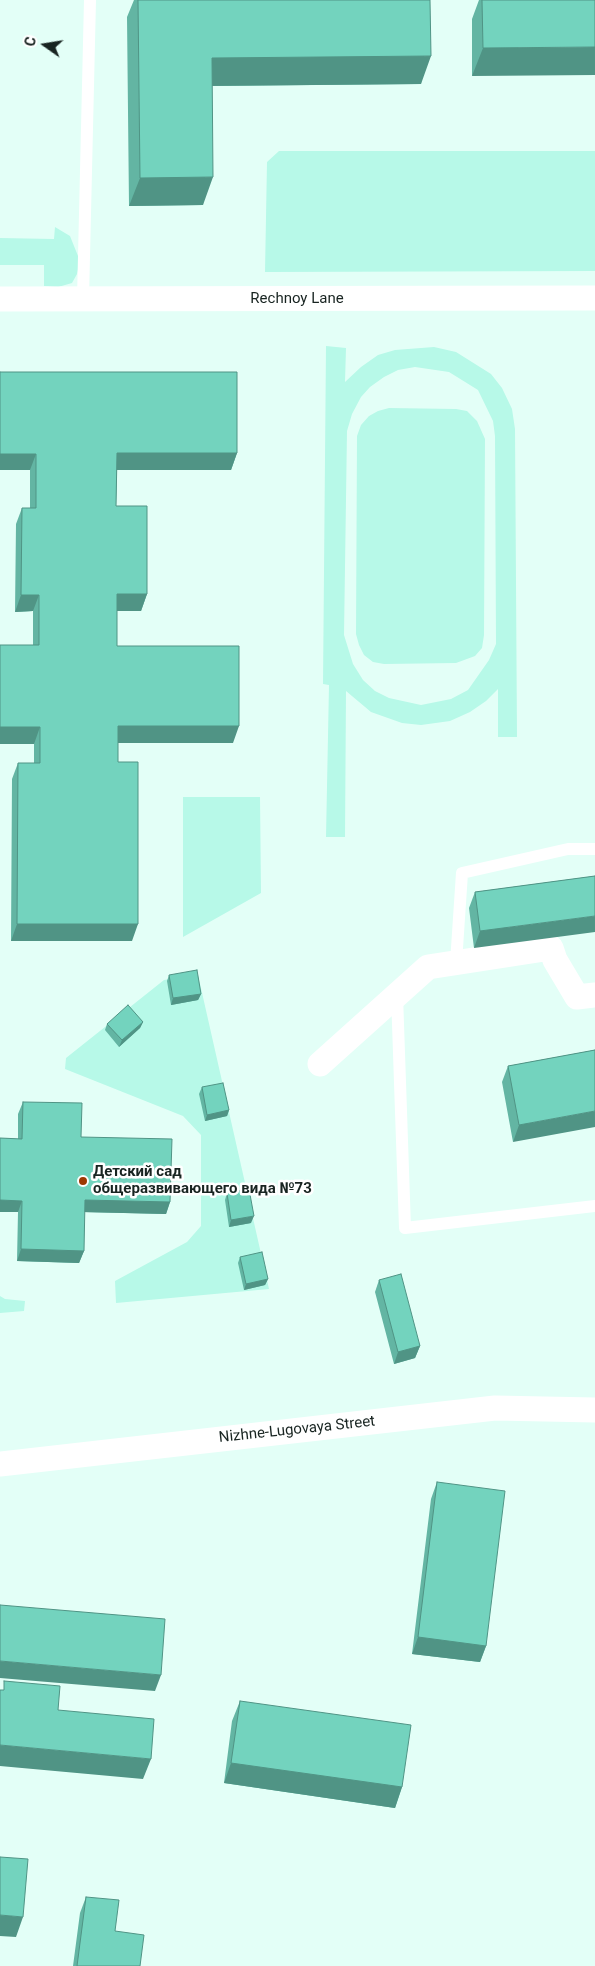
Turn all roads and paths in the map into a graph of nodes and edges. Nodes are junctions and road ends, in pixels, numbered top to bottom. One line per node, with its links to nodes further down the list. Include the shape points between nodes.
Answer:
1 (90, 0): 3 (lane)
2 (595, 298): 3 (street, Rechnoy Lane)
3 (83, 299): 4 (street, Rechnoy Lane)
4 (0, 300)
5 (595, 849): 6 (lane, via 568,849 462,874)
6 (456, 962): 7 (street, via 428,967); 8 (street, via 551,948 577,997)
7 (397, 995): 9 (street); 10 (lane, via 405,1228)
8 (595, 995)
9 (320, 1064)
10 (595, 1206)
11 (595, 1410): 12 (street, Nizhne-Lugovaya Street, via 495,1408)
12 (0, 1464)

